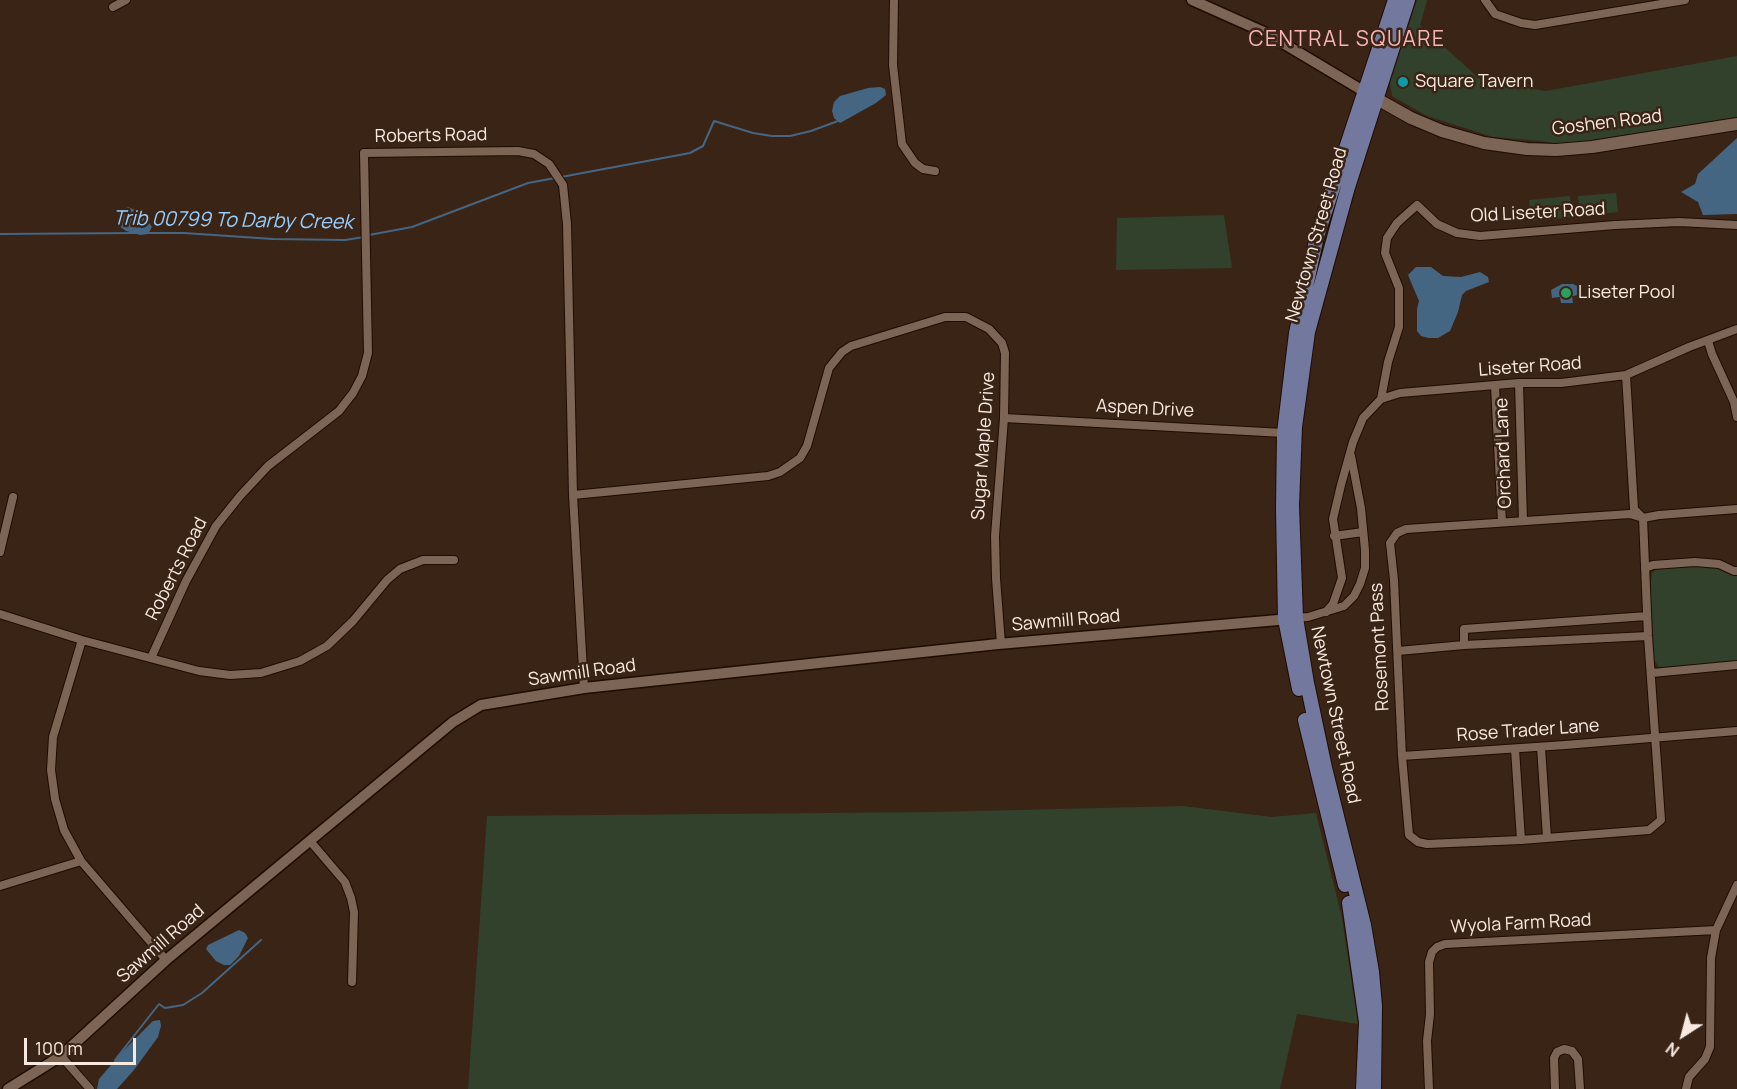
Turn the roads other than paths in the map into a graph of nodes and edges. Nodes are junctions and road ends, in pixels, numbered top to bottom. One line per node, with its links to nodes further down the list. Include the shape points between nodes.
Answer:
1 (126, 0): 9 (street)
2 (894, 0): 13 (street, via 893,65 902,144 915,163)
3 (1192, 0): 11 (street, Goshen Road, via 1266,33)
4 (1395, 0): 11 (main road, Newtown Street Road)
5 (1408, 0): 11 (main road, Newtown Street Road)
6 (1485, 0): 10 (street, via 1495,14 1535,26)
7 (1620, 0): 10 (street)
8 (1684, 0): 10 (street)
9 (113, 7)
10 (1621, 10)
11 (1370, 95): 12 (main road, Goshen Road, via 1442,132 1527,149 1592,147); 15 (main road, Newtown Street Road)
12 (1737, 124)
13 (936, 171)
14 (1737, 225): 21 (street, Old Liseter Road, via 1679,222 1480,236 1457,233 1437,224 1417,205 1397,223 1385,253 1399,288 1399,327)
15 (1317, 268): 24 (main road, Newtown Street Road, via 1296,333); 41 (main road, Newtown Street Road, via 1295,427)
16 (1737, 329): 17 (street, Liseter Road)
17 (1708, 341): 18 (street, Liseter Road); 22 (street)
18 (1626, 375): 19 (street, Liseter Road, via 1561,383); 29 (street, via 1634,509)
19 (1519, 383): 20 (street, Liseter Road); 30 (street, Orchard Lane)
20 (1495, 386): 21 (street, Liseter Road, via 1400,393); 31 (street, Orchard Lane)
21 (1381, 399): 25 (street, via 1363,418)
22 (1737, 417)
23 (1004, 418): 24 (street, Aspen Drive); 26 (street, Sugar Maple Drive, via 1006,362 1002,343 975,320 966,316 945,317 842,352 829,368 807,446 800,458 780,472); 46 (street, Sugar Maple Drive, via 995,536)
24 (1284, 433): 41 (main road, Newtown Street Road, via 1283,509)
25 (1351, 454): 32 (street); 33 (street, via 1333,519)
26 (573, 495): 49 (street, Roberts Road, via 563,185 549,164 534,154 518,151 364,153 368,353 362,376 339,411 268,466 216,526); 52 (street, Roberts Road)
27 (13, 497): 34 (street)
28 (1737, 509): 29 (street, Rosemont Pass)
29 (1643, 518): 30 (street, Rosemont Pass, via 1630,514); 36 (street)
30 (1523, 521): 31 (street, Rosemont Pass)
31 (1502, 522): 48 (street, Rosemont Pass, via 1406,529 1397,533 1390,543)
32 (1363, 532): 33 (street); 38 (street, via 1365,568 1360,584 1344,606)
33 (1334, 536): 38 (street, via 1342,578)
34 (0, 552)
35 (454, 560): 49 (street, via 423,560 400,569 327,646 282,668 231,675)
36 (1645, 568): 37 (street, via 1695,562 1719,564); 40 (street)
37 (1737, 571)
38 (1326, 612): 41 (street)
39 (0, 614): 44 (street)
40 (1647, 616): 42 (street); 43 (street)
41 (1291, 619): 46 (street, Sawmill Road); 70 (main road, Newtown Street Road, via 1315,770 1353,916 1366,1022); 71 (main road, Newtown Street Road, via 1364,925 1375,1006)
42 (1524, 625): 45 (street); 47 (street, via 1464,628)
43 (1648, 636): 45 (street); 51 (street)
44 (82, 640): 49 (street); 61 (street, via 53,737 51,770 58,813)
45 (1526, 641): 47 (street)
46 (1001, 644): 52 (street, Sawmill Road)
47 (1464, 645): 48 (street)
48 (1398, 651): 57 (street, Rosemont Pass)
49 (151, 658)
50 (1737, 666): 51 (street)
51 (1652, 673): 54 (street)
52 (584, 688): 60 (street, Sawmill Road, via 472,709)
53 (1737, 731): 54 (street, Rose Trader Lane)
54 (1655, 737): 55 (street, Rose Trader Lane); 58 (street, Rosemont Pass, via 1661,820 1649,830)
55 (1542, 747): 56 (street, Rose Trader Lane); 58 (street)
56 (1515, 748): 57 (street, Rose Trader Lane); 59 (street)
57 (1402, 756): 59 (street, Rosemont Pass, via 1409,835 1418,842)
58 (1547, 838): 59 (street, Rosemont Pass)
59 (1521, 840)
60 (310, 841): 65 (street, Sawmill Road); 66 (street, via 345,882 351,898)
61 (81, 861): 63 (street); 65 (street)
62 (1737, 885): 64 (street)
63 (0, 886)
64 (1716, 930): 72 (street, Wyola Farm Road, via 1437,947 1429,962); 75 (street, via 1711,958 1710,1047 1689,1077)
65 (165, 960): 67 (street, Sawmill Road)
66 (352, 982)
67 (61, 1056): 68 (street, Sawmill Road); 69 (street)
68 (8, 1089)
69 (90, 1089)
70 (1364, 1089)
71 (1374, 1089)
72 (1429, 1089)
73 (1555, 1089): 74 (street, via 1554,1058 1564,1049 1572,1051 1578,1059)
74 (1580, 1089)
75 (1686, 1089)

